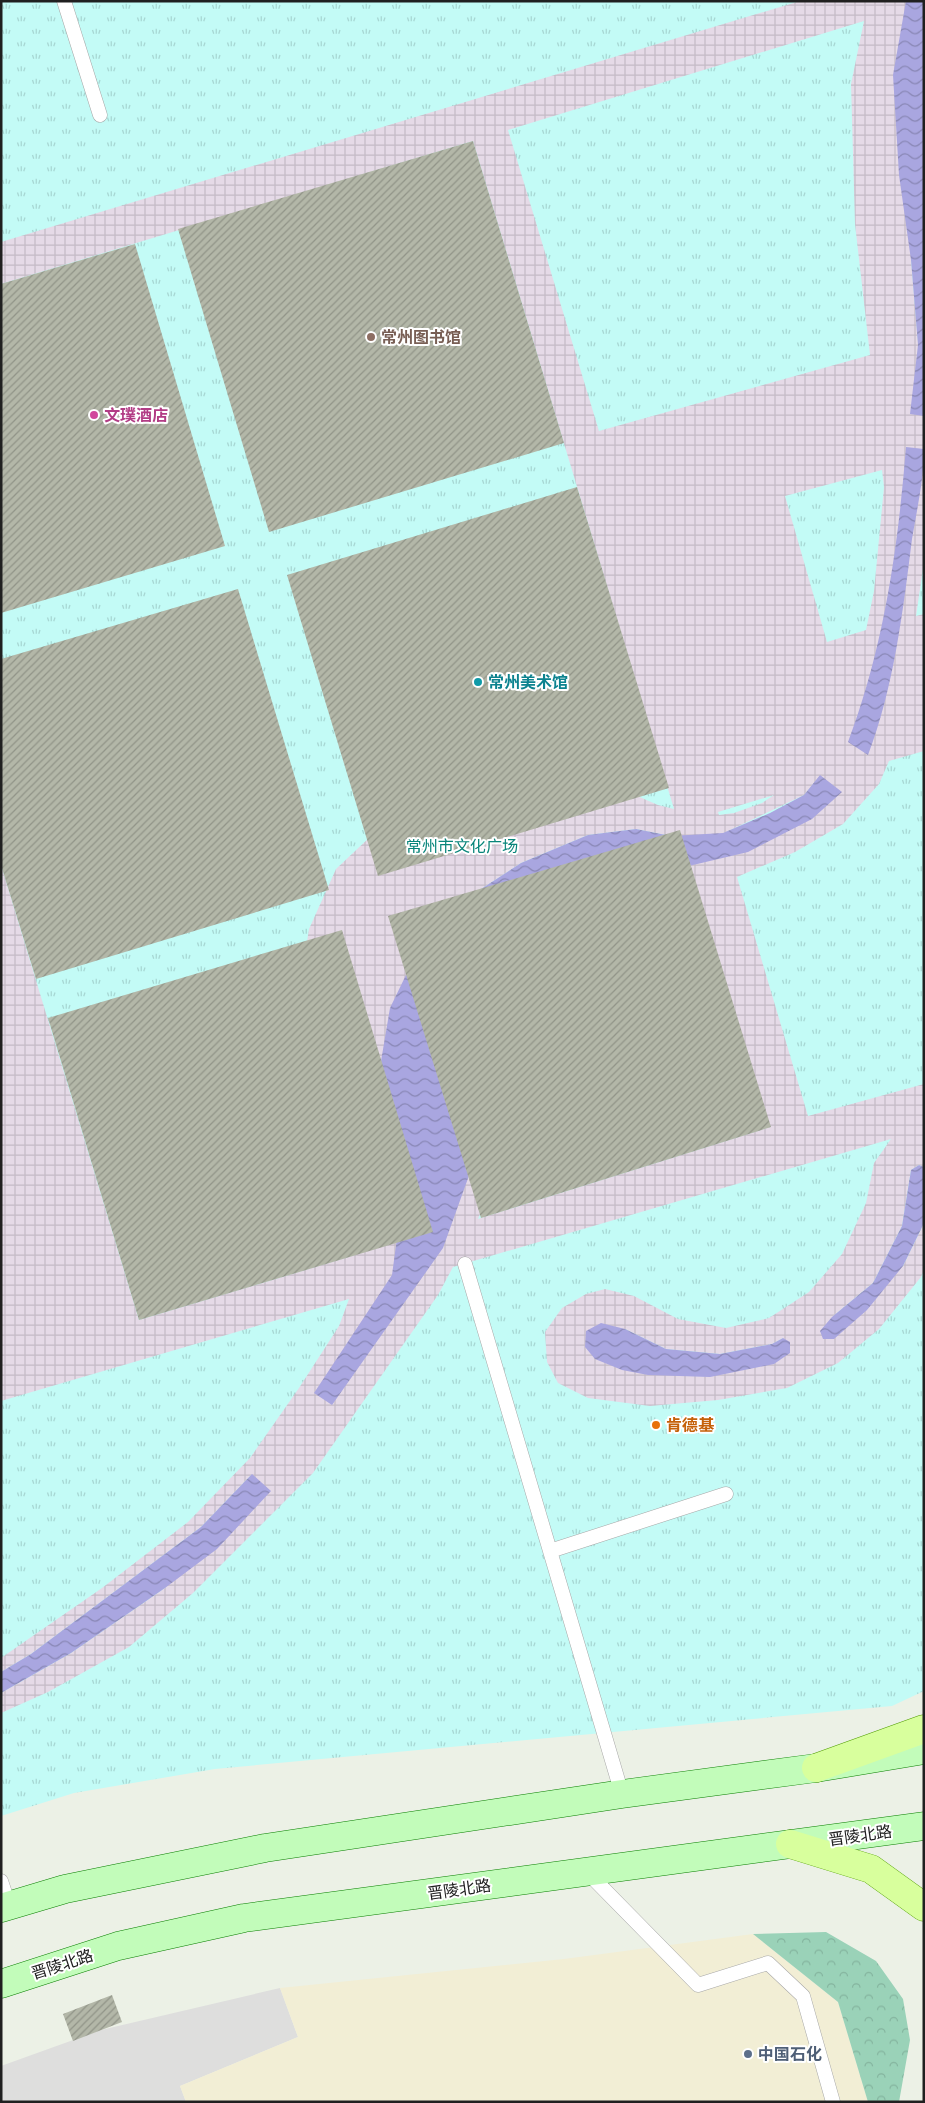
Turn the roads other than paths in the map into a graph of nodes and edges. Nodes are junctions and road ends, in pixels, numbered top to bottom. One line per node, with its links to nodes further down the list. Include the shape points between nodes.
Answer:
1 (64, 1): 2 (lane)
2 (100, 114)
3 (465, 1264): 5 (lane)
4 (726, 1494): 5 (lane)
5 (550, 1551): 9 (lane)
6 (924, 1729): 8 (main road)
7 (924, 1750): 8 (main road)
8 (816, 1768): 9 (main road)
9 (622, 1794): 13 (main road, via 265,1848 65,1889)
10 (924, 1826): 11 (main road, 晋陵北路)
11 (790, 1844): 12 (main road, 晋陵北路); 14 (main road, via 871,1869)
12 (587, 1872): 15 (main road, 晋陵北路, via 244,1918 118,1946); 16 (lane, via 698,1985 768,1964 782,1976 803,1996)
13 (4, 1898)
14 (924, 1907)
15 (1, 1984)
16 (833, 2102)

